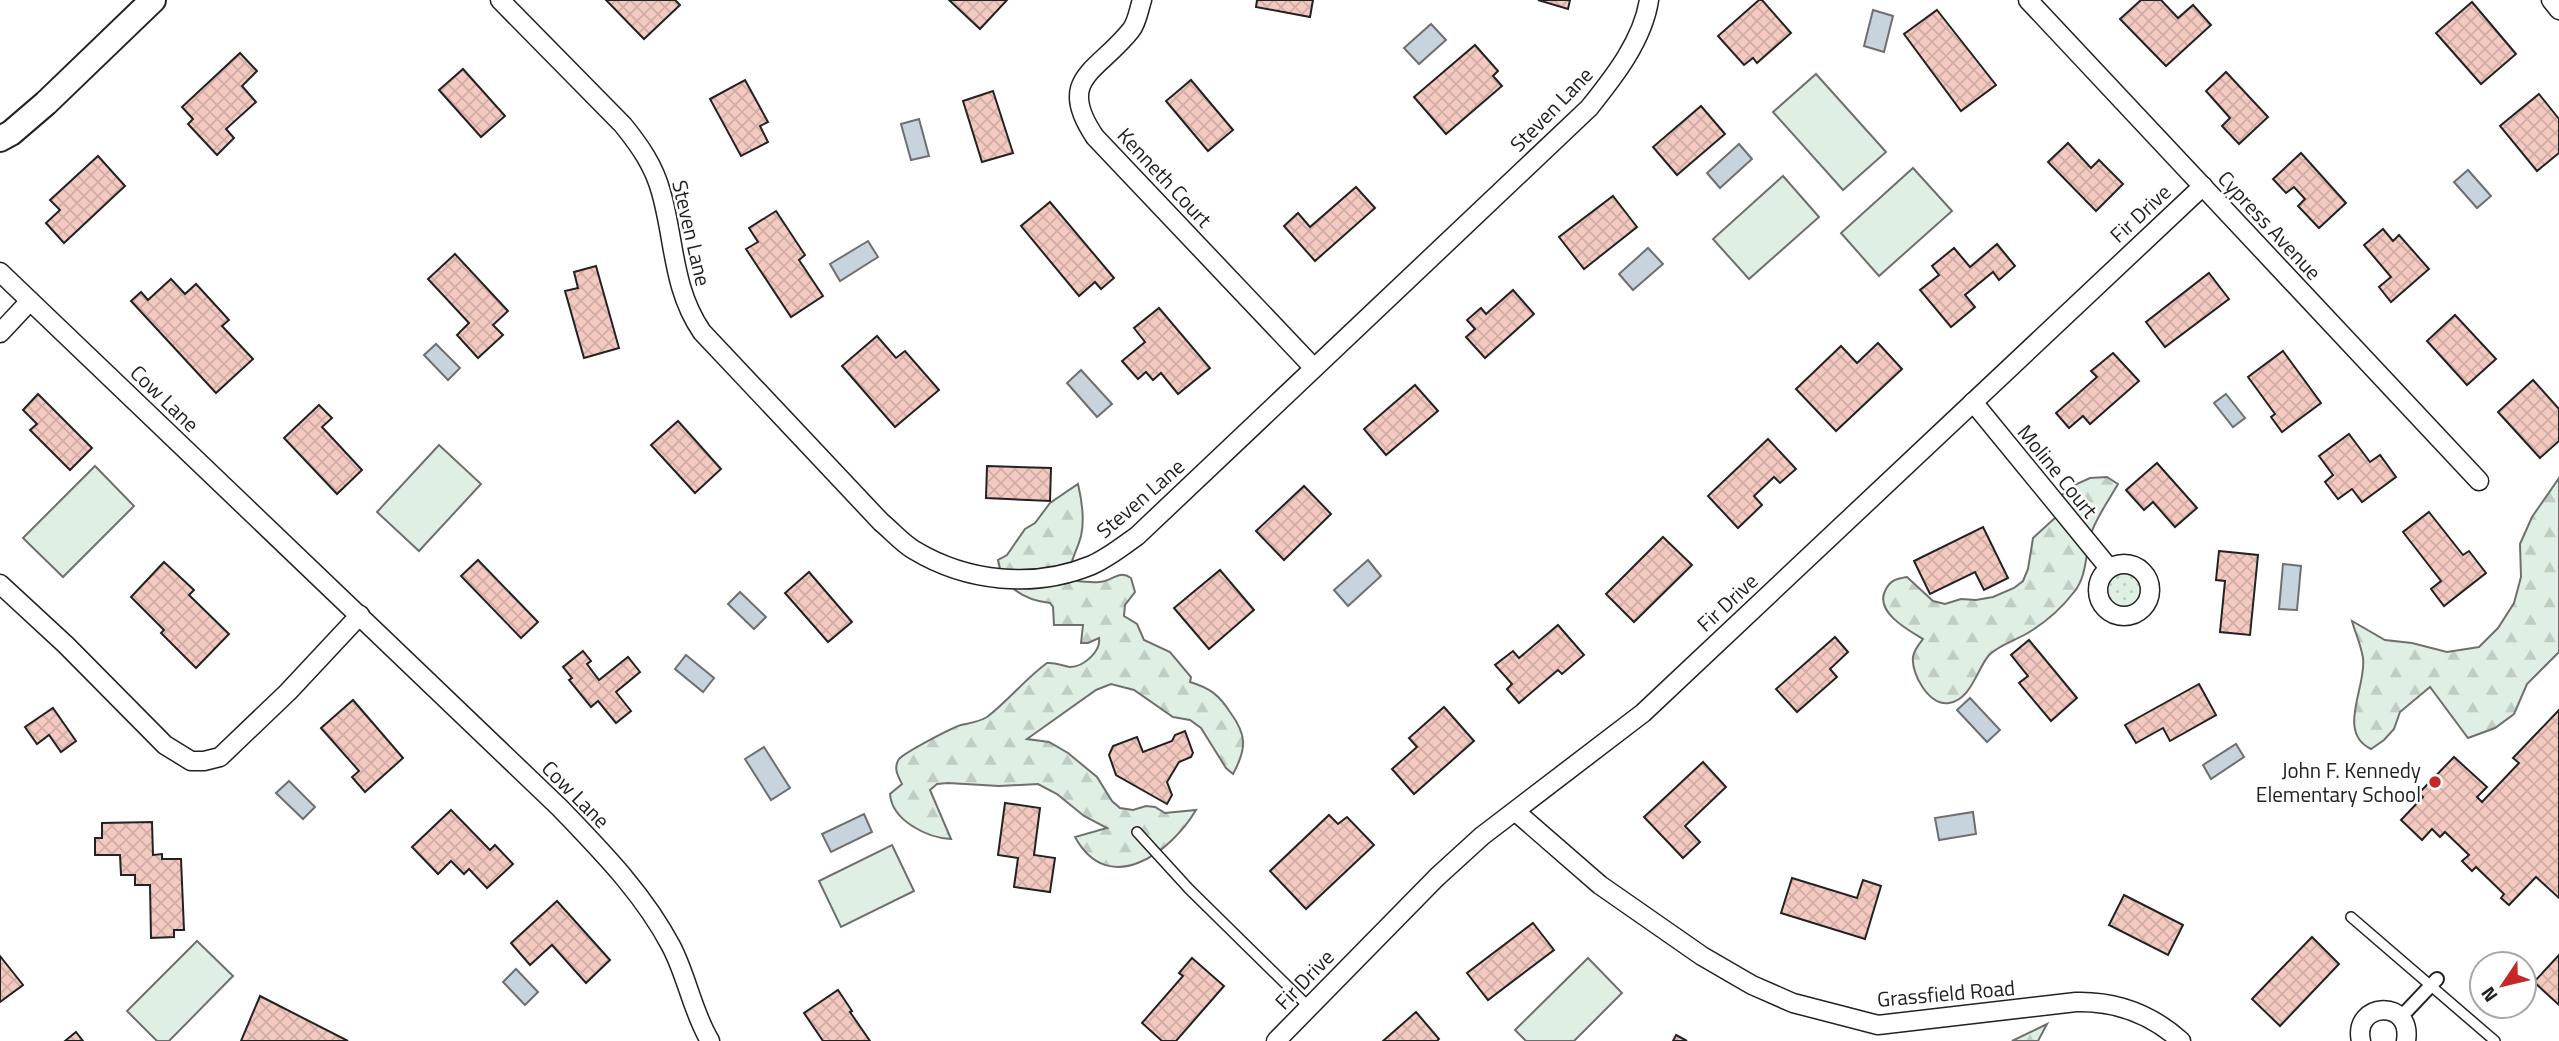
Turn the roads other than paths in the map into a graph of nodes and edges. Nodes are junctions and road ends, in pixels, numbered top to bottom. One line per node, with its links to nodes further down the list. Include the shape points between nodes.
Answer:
1 (153, 0): 8 (main road, via 46,103)
2 (500, 0): 13 (street, Steven Lane, via 624,125 651,165 661,191 680,292 702,332 881,523 913,550 955,570 1026,580 1057,576 1110,556 1137,536)
3 (1142, 0): 13 (street, Kenneth Court, via 1133,28 1086,76 1079,92 1083,119)
4 (1649, 0): 13 (street, Steven Lane, via 1629,51 1589,108)
5 (2028, 0): 9 (street, Cypress Avenue)
6 (2551, 0): 7 (street)
7 (2559, 10)
8 (0, 139)
9 (2203, 186): 14 (street, Fir Drive); 15 (street, Cypress Avenue)
10 (0, 272): 11 (street, Cow Lane)
11 (30, 301): 12 (street); 18 (street, Cow Lane)
12 (0, 332)
13 (1314, 368)
14 (1973, 402): 16 (street, Moline Court); 19 (street, Fir Drive, via 1643,713)
15 (2479, 481)
16 (2109, 568)
17 (0, 584): 18 (street, via 165,745 191,761 220,757)
18 (360, 615): 26 (street, Cow Lane, via 618,868 673,949)
19 (1516, 812): 23 (street, Fir Drive, via 1437,877); 25 (street, Grassfield Road, via 1600,885 1702,956 1752,985)
20 (1137, 832): 23 (lane)
21 (2351, 917): 22 (lane)
22 (2434, 983): 24 (street); 31 (lane)
23 (1308, 1006): 27 (street, Fir Drive)
24 (2401, 1017): 29 (street, via 2388,1010 2373,1012 2362,1023); 30 (street)
25 (1877, 1033): 28 (street, Grassfield Road, via 2088,1002 2138,1012)
26 (710, 1041)
27 (1276, 1041)
28 (2181, 1041)
29 (2361, 1041)
30 (2406, 1041)
31 (2495, 1041)

